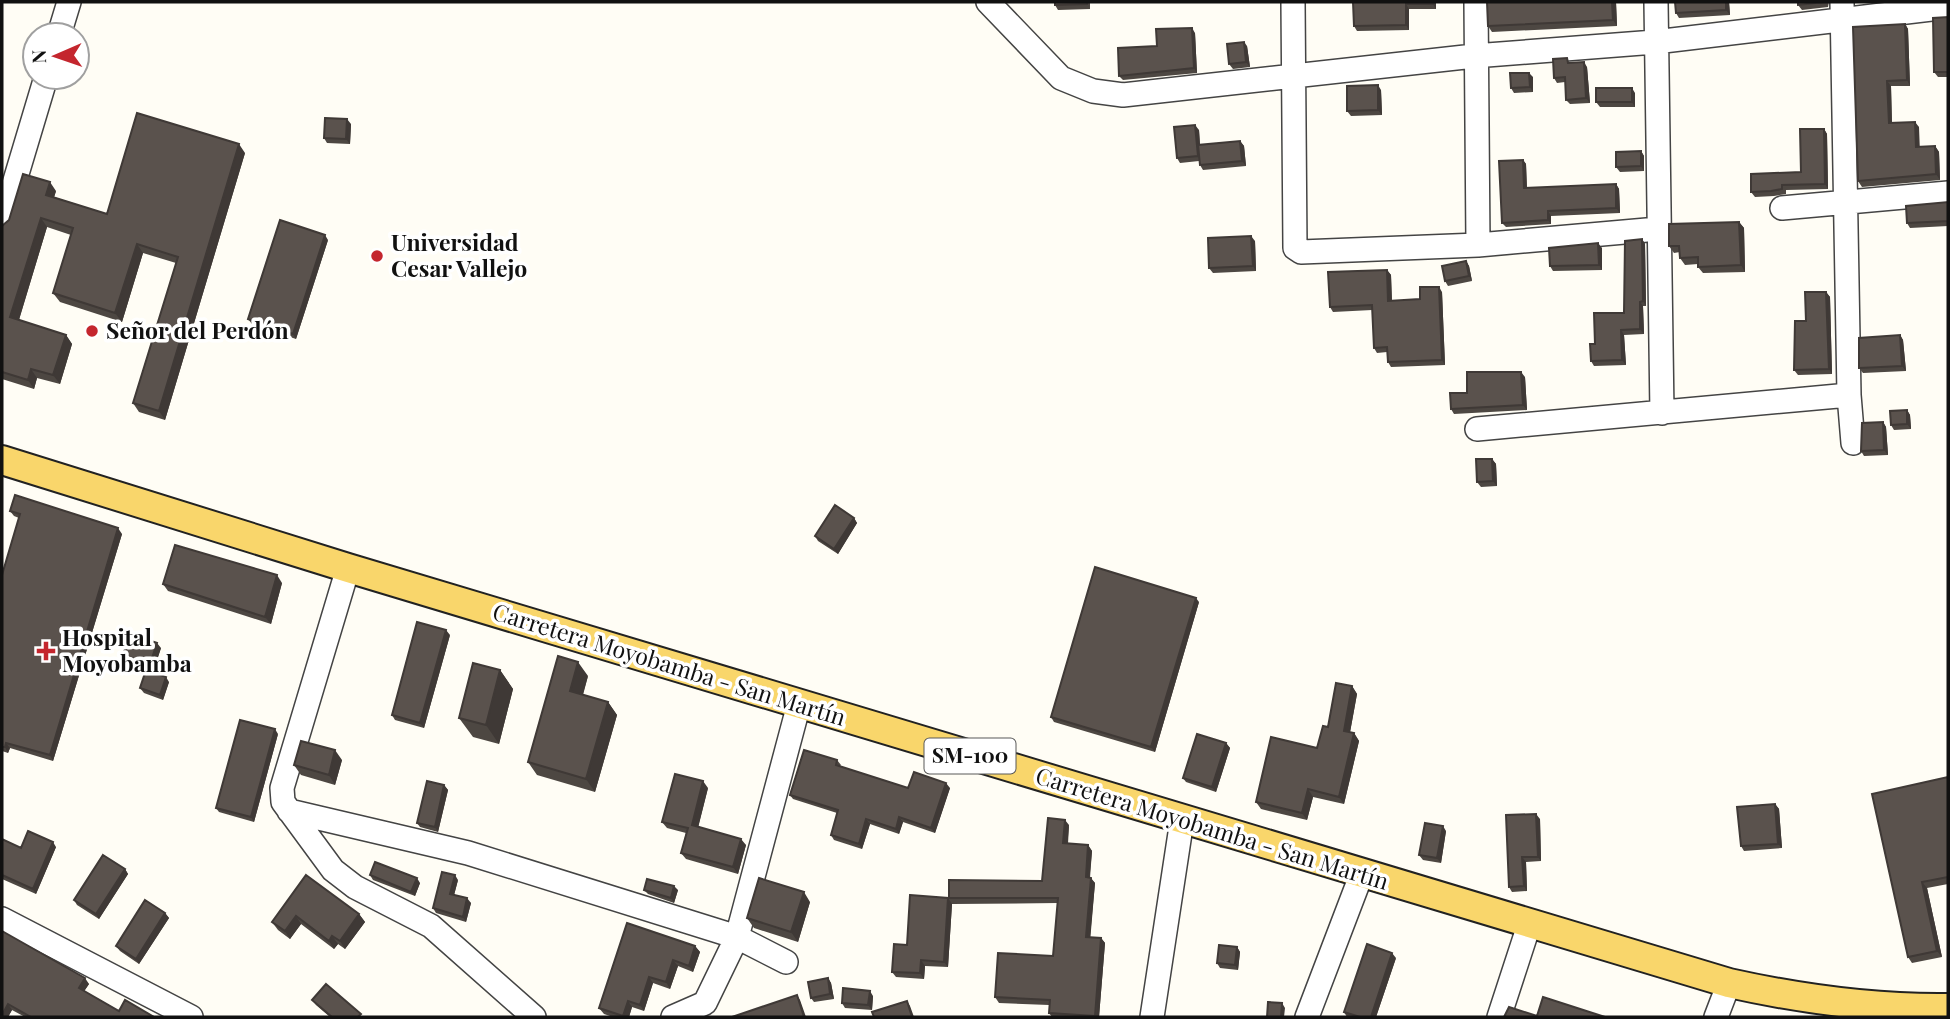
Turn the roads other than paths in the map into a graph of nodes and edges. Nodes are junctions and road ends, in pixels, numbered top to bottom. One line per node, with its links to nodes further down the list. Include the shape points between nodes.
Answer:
1 (69, 2): 8 (street)
2 (988, 2): 11 (street, via 1061,78 1093,91 1123,95)
3 (1293, 2): 11 (street)
4 (1476, 2): 10 (street)
5 (1656, 2): 9 (street)
6 (1948, 7): 7 (street)
7 (1842, 11): 9 (street); 14 (street)
8 (63, 21)
9 (1655, 42): 10 (street); 17 (street)
10 (1474, 56): 11 (street); 18 (street)
11 (1293, 76): 18 (street, via 1295,248 1301,252)
12 (42, 91): 16 (street)
13 (1948, 193): 14 (street)
14 (1847, 202): 15 (street); 19 (street)
15 (1782, 208)
16 (2, 224)
17 (1658, 229): 18 (street); 20 (street)
18 (1478, 245)
19 (1849, 395): 20 (street); 22 (street)
20 (1662, 413): 21 (street)
21 (1477, 429)
22 (1853, 443)
23 (2, 460): 24 (main road, Carretera Moyobamba - San Martín / SM-100)
24 (348, 568): 25 (main road, Carretera Moyobamba - San Martín / SM-100); 26 (street, via 282,789)
25 (799, 704): 27 (main road, Carretera Moyobamba - San Martín / SM-100); 31 (street)
26 (289, 811): 31 (street, via 468,853); 36 (street, via 333,870 355,887 431,926)
27 (1182, 820): 28 (main road, Carretera Moyobamba - San Martín / SM-100); 38 (street)
28 (1362, 873): 30 (main road, Carretera Moyobamba - San Martín / SM-100); 39 (street)
29 (2, 919): 35 (street)
30 (1529, 925): 33 (main road, Carretera Moyobamba - San Martín / SM-100); 40 (street)
31 (737, 937): 32 (street); 37 (street, via 705,1003)
32 (786, 962)
33 (1729, 983): 34 (main road, Carretera Moyobamba - San Martín / SM-100, via 1786,996); 41 (street)
34 (1937, 1011)
35 (191, 1017)
36 (534, 1017)
37 (673, 1017)
38 (1152, 1017)
39 (1307, 1017)
40 (1499, 1017)
41 (1716, 1017)

